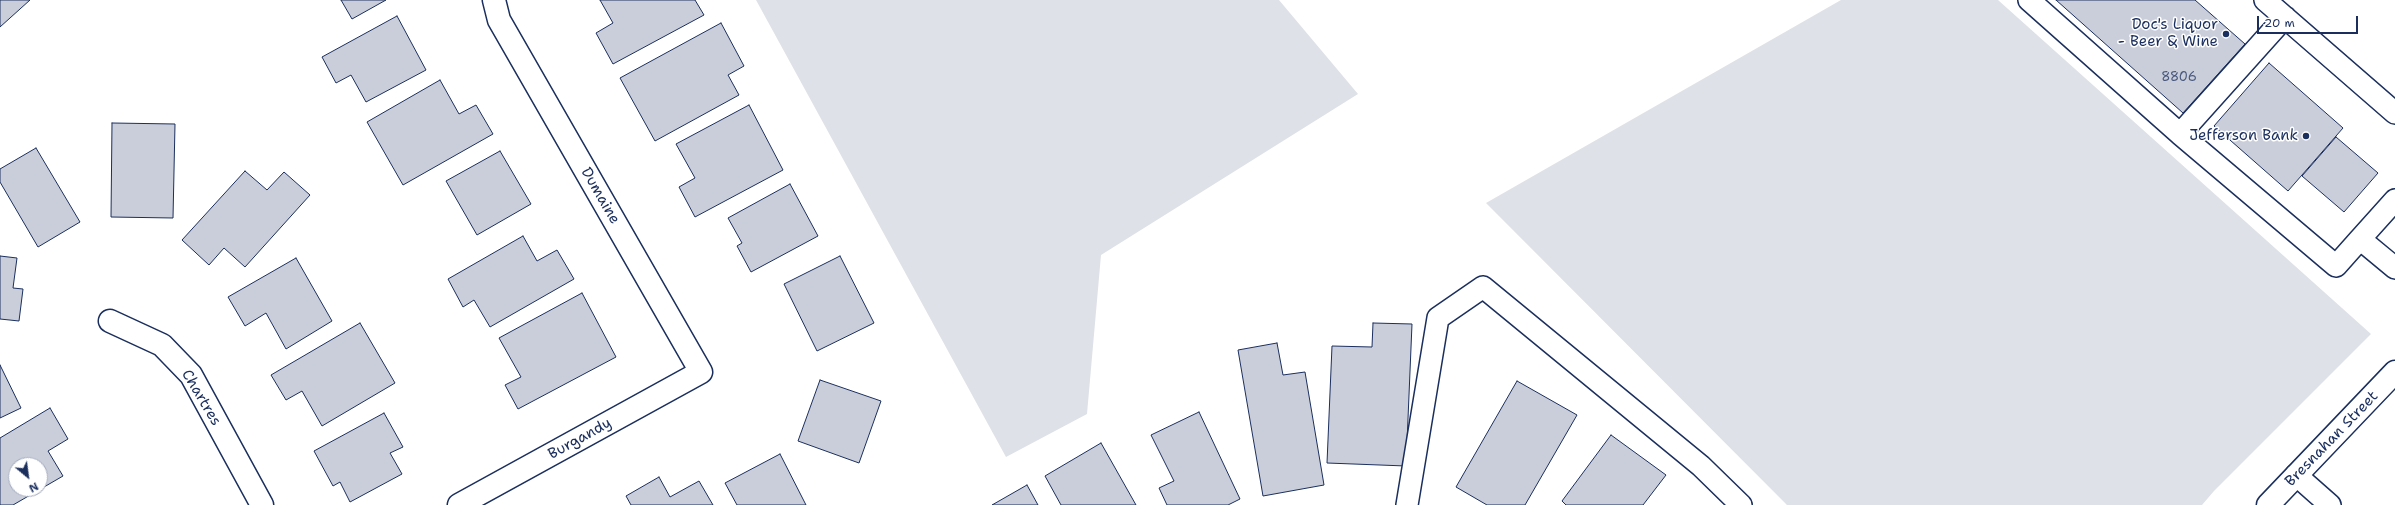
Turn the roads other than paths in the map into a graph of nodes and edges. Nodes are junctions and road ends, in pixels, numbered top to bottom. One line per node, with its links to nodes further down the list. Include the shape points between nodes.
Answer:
1 (486, 0): 4 (street, Dumaine)
2 (2029, 0): 7 (lane)
3 (2265, 0): 5 (lane)
4 (496, 10): 12 (street, Dumaine)
5 (2286, 17): 6 (lane); 7 (lane)
6 (2395, 113)
7 (2180, 134): 9 (lane, via 2336,266)
8 (2395, 200): 9 (lane)
9 (2360, 239): 10 (lane)
10 (2395, 268)
11 (110, 321): 15 (street, Chartres, via 162,345 191,375)
12 (701, 372): 16 (street, Burgandy)
13 (2395, 372): 14 (street, Bresnahan Street)
14 (2296, 475): 19 (street, Bresnahan Street); 20 (lane)
15 (262, 505)
16 (459, 505)
17 (1407, 505): 18 (lane, via 1438,318 1483,287 1701,466)
18 (1741, 505)
19 (2268, 505)
20 (2330, 505)

